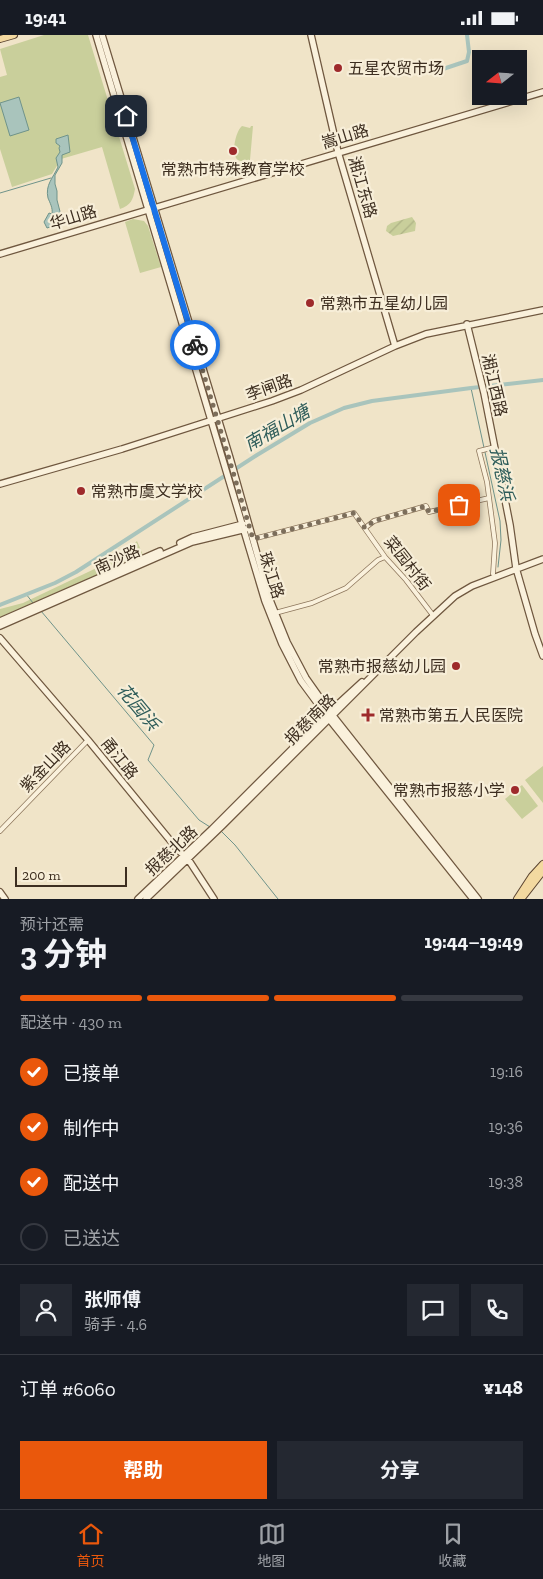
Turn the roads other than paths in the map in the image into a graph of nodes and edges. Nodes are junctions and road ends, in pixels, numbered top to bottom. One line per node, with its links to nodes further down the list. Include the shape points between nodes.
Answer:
1 (14, 35): 5 (main road)
2 (96, 35): 8 (street, 珠江路)
3 (102, 35): 8 (street, 珠江路)
4 (311, 35): 7 (street, 湘江东路)
5 (0, 39)
6 (543, 91): 7 (street, 嵩山路)
7 (338, 153): 8 (street, 嵩山路); 12 (street, 湘江东路)
8 (152, 208): 9 (street, 华山路); 13 (street, 珠江路)
9 (0, 253)
10 (543, 310): 11 (street, 李闸路)
11 (467, 324): 12 (street, 李闸路); 14 (street, 湘江西路, via 484,393)
12 (395, 346): 13 (street, 李闸路, via 301,390)
13 (214, 419): 15 (street, 李闸路); 17 (street, 珠江路)
14 (489, 449): 16 (street, via 479,451); 22 (street, 湘江西路, via 510,525)
15 (0, 484)
16 (489, 498): 18 (street, 菜园村街, via 429,512 426,506 374,521); 23 (street, via 495,543)
17 (245, 526): 19 (street, 珠江路); 24 (street, 南沙路, via 193,537); 31 (street, 珠江路, via 265,601 282,644 301,681)
18 (365, 528): 19 (street, 菜园村街, via 354,513); 20 (street, 菜园村街)
19 (253, 539): 25 (street, 珠江路)
20 (385, 557): 25 (street, via 378,559 346,587 312,603); 26 (street, 菜园村街)
21 (543, 559): 22 (street, 报慈南路)
22 (516, 569): 23 (street, 报慈南路); 30 (street, 湘江西路); 31 (street, 报慈南路, via 455,595)
23 (493, 574): 26 (street, 报慈南路, via 456,591)
24 (38, 607): 27 (street, 南沙路); 28 (street, 南沙路)
25 (275, 613): 31 (street, 珠江路, via 286,642)
26 (432, 614): 31 (street, 报慈南路)
27 (0, 621)
28 (0, 626)
29 (0, 638): 32 (street, 甬江路)
30 (543, 656)
31 (330, 716): 33 (street, 报慈南路); 43 (street, 珠江路); 44 (street, 珠江路)
32 (88, 740): 34 (street, 紫金山路); 35 (street, 甬江路)
33 (222, 823): 35 (street, 报慈北路)
34 (0, 831)
35 (186, 857): 40 (street, 报慈北路); 41 (street, 报慈北路); 42 (street, 甬江路)
36 (543, 864): 45 (main road)
37 (543, 871): 46 (main road)
38 (0, 893): 39 (street)
39 (5, 899)
40 (138, 899)
41 (146, 899)
42 (214, 899)
43 (473, 899)
44 (478, 899)
45 (517, 899)
46 (522, 899)

